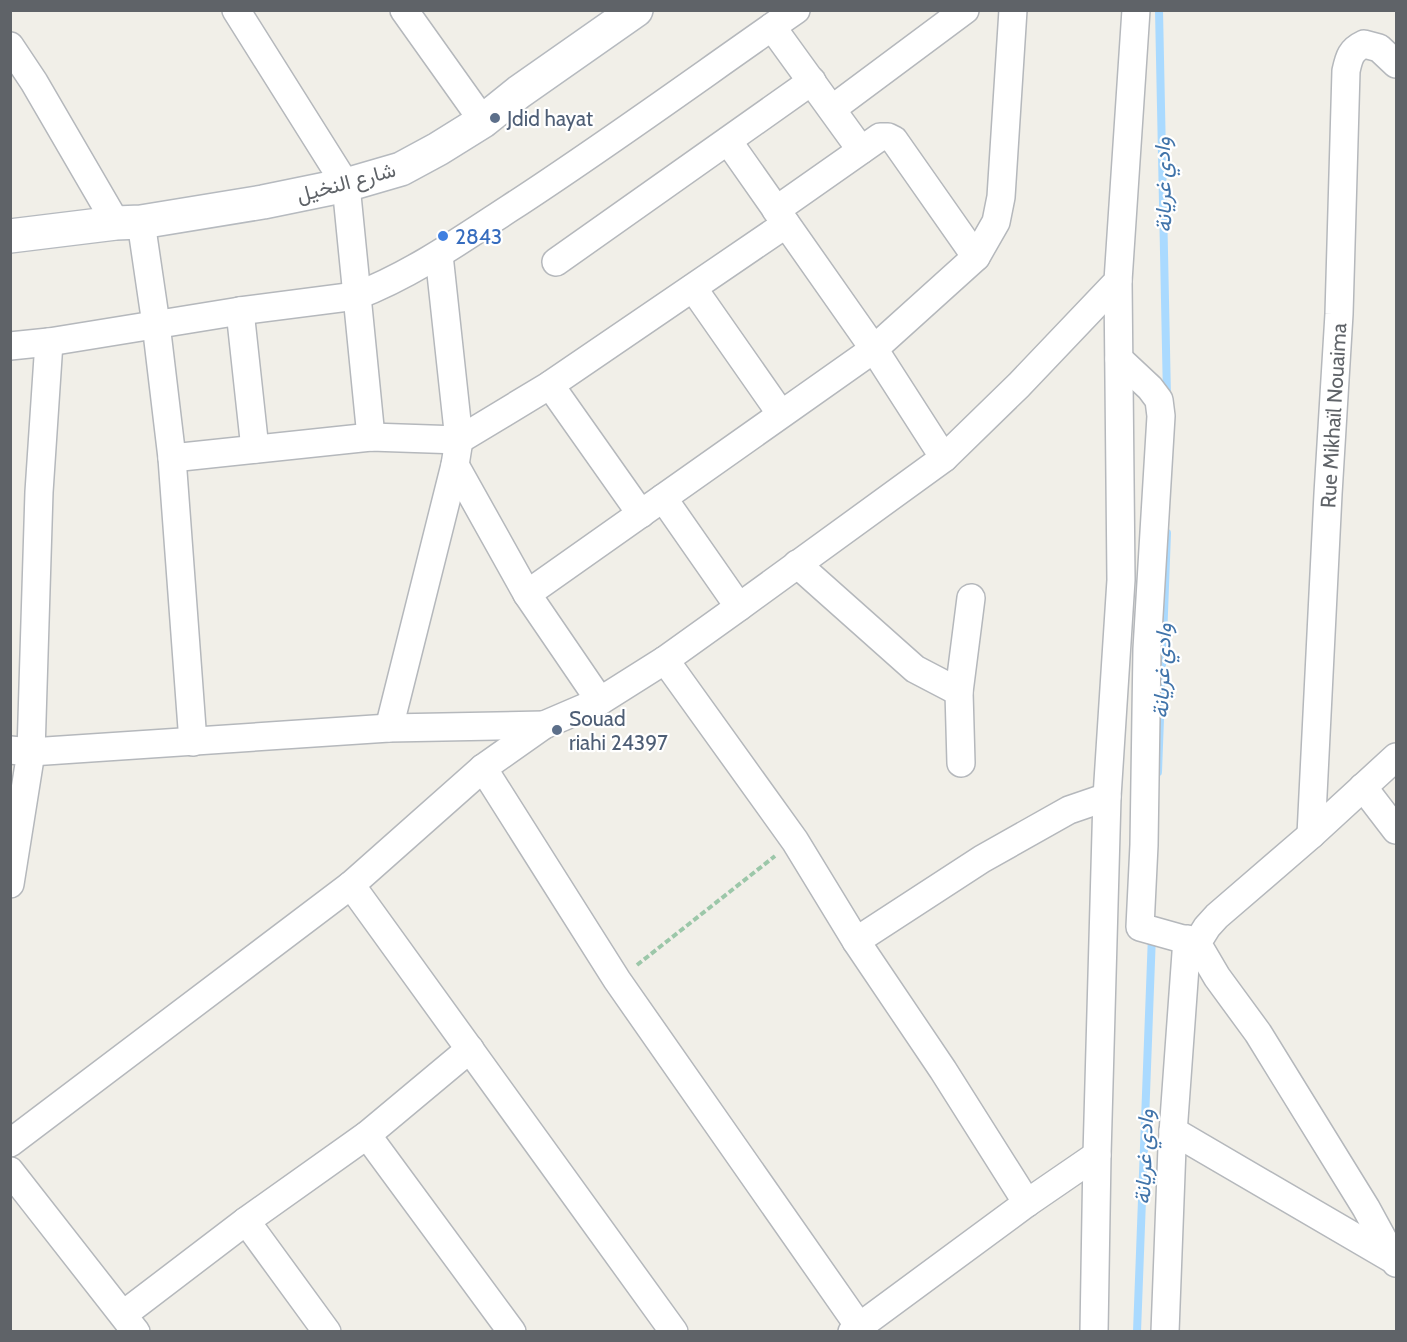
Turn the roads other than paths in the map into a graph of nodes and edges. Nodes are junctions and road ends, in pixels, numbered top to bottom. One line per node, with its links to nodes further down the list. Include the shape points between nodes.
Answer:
1 (236, 10): 16 (street)
2 (404, 10): 13 (street)
3 (796, 10): 8 (street)
4 (965, 10): 12 (street)
5 (1013, 10): 21 (street, via 1001,197 996,222)
6 (1136, 10): 23 (street)
7 (621, 15): 13 (main road, شارع النخيل)
8 (772, 27): 11 (street); 20 (street)
9 (10, 46): 18 (street)
10 (1396, 64): 59 (street, Rue Mikhaïl Nouaima, via 1379,48 1364,44 1349,56 1346,71 1339,314)
11 (812, 81): 12 (street); 14 (street)
12 (832, 109): 15 (street)
13 (483, 121): 16 (main road, شارع النخيل, via 401,169)
14 (728, 141): 17 (street); 22 (street)
15 (861, 150): 17 (street); 21 (street, via 880,137 894,140)
16 (346, 185): 18 (main road, شارع النخيل); 25 (street)
17 (781, 217): 24 (street); 30 (street)
18 (129, 223): 19 (main road, شارع النخيل); 27 (street)
19 (10, 236)
20 (438, 255): 25 (street); 36 (street)
21 (976, 256): 30 (street)
22 (556, 262)
23 (1118, 281): 31 (street); 38 (street)
24 (693, 288): 32 (street); 33 (street)
25 (356, 296): 26 (street); 34 (street)
26 (240, 311): 27 (street); 35 (street)
27 (156, 324): 28 (street); 37 (street)
28 (49, 342): 29 (street); 45 (street, via 39,492)
29 (10, 346)
30 (874, 349): 33 (street); 38 (street)
31 (1119, 359): 57 (street, via 1121,580); 63 (street, via 1159,400 1161,416 1147,649)
32 (550, 385): 36 (street); 40 (street)
33 (781, 414): 39 (street)
34 (371, 437): 35 (street); 36 (street)
35 (255, 449): 37 (street)
36 (457, 452): 42 (street); 50 (street)
37 (172, 458): 51 (street)
38 (944, 458): 41 (street)
39 (663, 498): 40 (street); 44 (street)
40 (641, 514): 42 (street)
41 (796, 564): 44 (street); 47 (street, via 915,669)
42 (527, 594): 48 (street)
43 (970, 598): 47 (street)
44 (740, 607): 46 (street)
45 (22, 648): 52 (street)
46 (665, 660): 48 (street); 64 (street, via 795,841)
47 (959, 692): 54 (street)
48 (600, 701): 49 (street)
49 (544, 725): 50 (street); 55 (street)
50 (389, 729): 51 (street)
51 (194, 742): 52 (street)
52 (21, 751): 60 (street)
53 (1396, 757): 56 (street)
54 (962, 763)
55 (483, 768): 61 (street); 76 (street, via 617,980)
56 (1363, 787): 58 (street); 59 (street)
57 (1107, 797): 62 (street); 64 (street, via 1069,810 982,859)
58 (1396, 830)
59 (1311, 835): 65 (street)
60 (10, 884)
61 (351, 885): 66 (street); 69 (street)
62 (1104, 924): 63 (street); 70 (street)
63 (1140, 927): 65 (street)
64 (856, 940): 72 (street)
65 (1192, 941): 67 (street); 74 (street, via 1258,1033)
66 (470, 1049): 68 (street); 79 (street)
67 (1173, 1131): 74 (street); 81 (street)
68 (367, 1135): 73 (street); 78 (street)
69 (10, 1143)
70 (1097, 1155): 72 (street); 80 (street)
71 (10, 1171): 75 (street)
72 (1027, 1203): 76 (street)
73 (246, 1221): 75 (street); 77 (street)
74 (1396, 1262)
75 (130, 1323)
76 (858, 1330)
77 (327, 1332)
78 (512, 1332)
79 (674, 1332)
80 (1094, 1332)
81 (1165, 1332)

